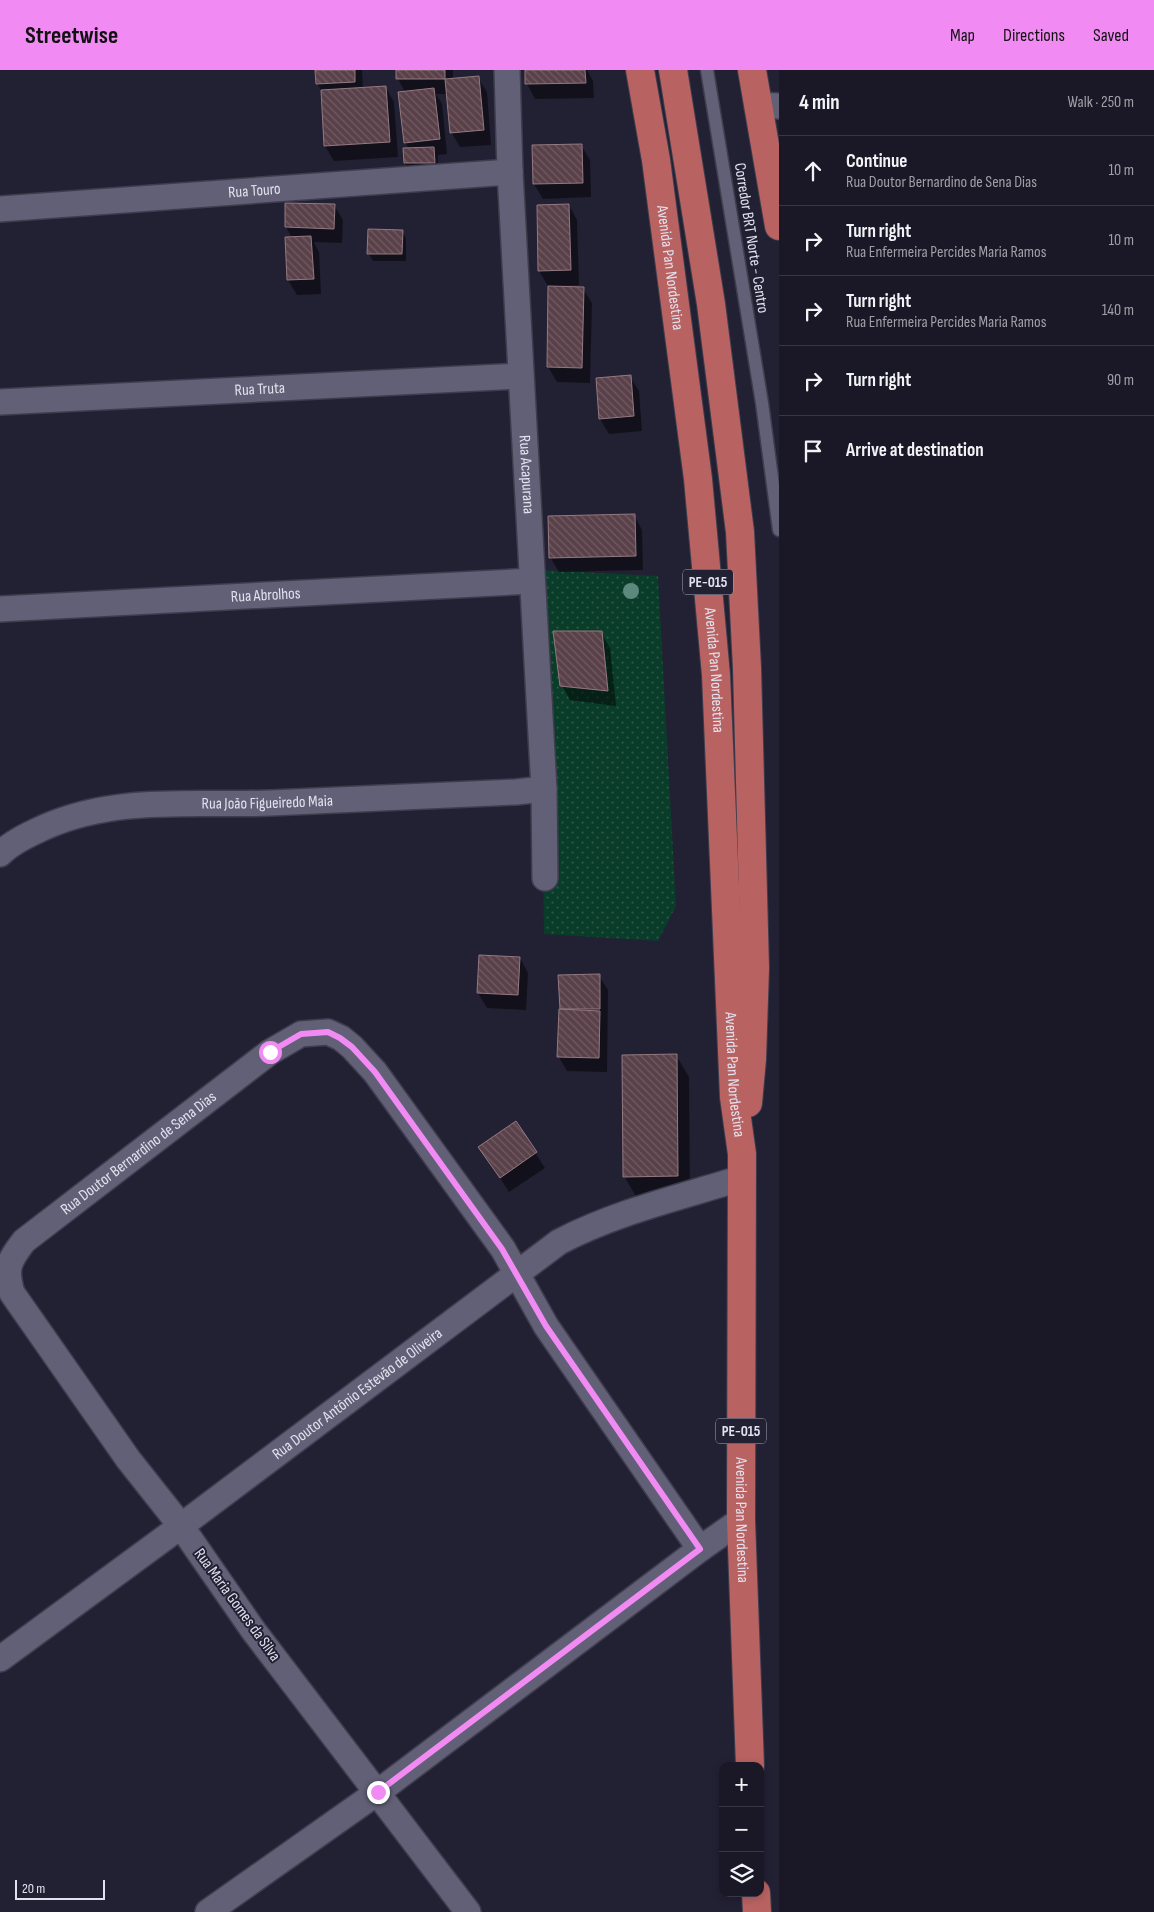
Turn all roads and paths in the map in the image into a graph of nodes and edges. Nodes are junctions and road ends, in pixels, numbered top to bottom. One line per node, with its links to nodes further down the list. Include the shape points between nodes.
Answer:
1 (507, 70): 7 (street, Rua Acapurana)
2 (640, 70): 18 (highway, Avenida Pan Nordestina / PE-015, via 657,170 699,489 716,675 734,1097)
3 (673, 70): 18 (highway, Avenida Pan Nordestina / PE-015, via 711,304 738,513 747,668 755,968 752,1059)
4 (707, 70): 12 (lane, Corredor BRT Norte - Centro, via 762,403)
5 (752, 70): 6 (highway)
6 (768, 105): 9 (highway)
7 (510, 172): 8 (street, Rua Touro); 10 (street, Rua Acapurana)
8 (0, 209)
9 (779, 226)
10 (520, 376): 11 (street, Rua Truta); 13 (street, Rua Acapurana)
11 (0, 402)
12 (779, 530)
13 (532, 581): 14 (street, Rua Abrolhos); 15 (street, Rua Acapurana)
14 (0, 609)
15 (544, 789): 16 (street, Rua João Figueiredo Maia, via 267,803 152,803 108,808 67,817 30,833); 17 (street, Rua Acapurana)
16 (0, 854)
17 (545, 878)
18 (742, 1166): 19 (street, Rua Doutor Antônio Estevão de Oliveira, via 581,1231 559,1242); 21 (highway, Avenida Pan Nordestina / PE-015)
19 (517, 1275): 20 (street, Rua Doutor Bernardino de Sena Dias, via 502,1249 375,1072 352,1047 328,1032 301,1034 270,1052 24,1241 8,1266); 22 (street, Rua Doutor Antônio Estevão de Oliveira); 23 (street, via 546,1326)
20 (12, 1293): 22 (street, Rua Maria Gomes da Silva, via 128,1459)
21 (741, 1520): 23 (street); 25 (highway, Avenida Pan Nordestina / PE-015)
22 (181, 1526): 24 (street, Rua Doutor Antônio Estevão de Oliveira); 26 (street, Rua Maria Gomes da Silva, via 253,1630)
23 (700, 1549): 26 (street)
24 (0, 1659)
25 (750, 1762)
26 (378, 1792): 28 (street); 29 (street, Rua Maria Gomes da Silva)
27 (756, 1897): 30 (highway)
28 (208, 1912)
29 (468, 1912)
30 (757, 1912)

